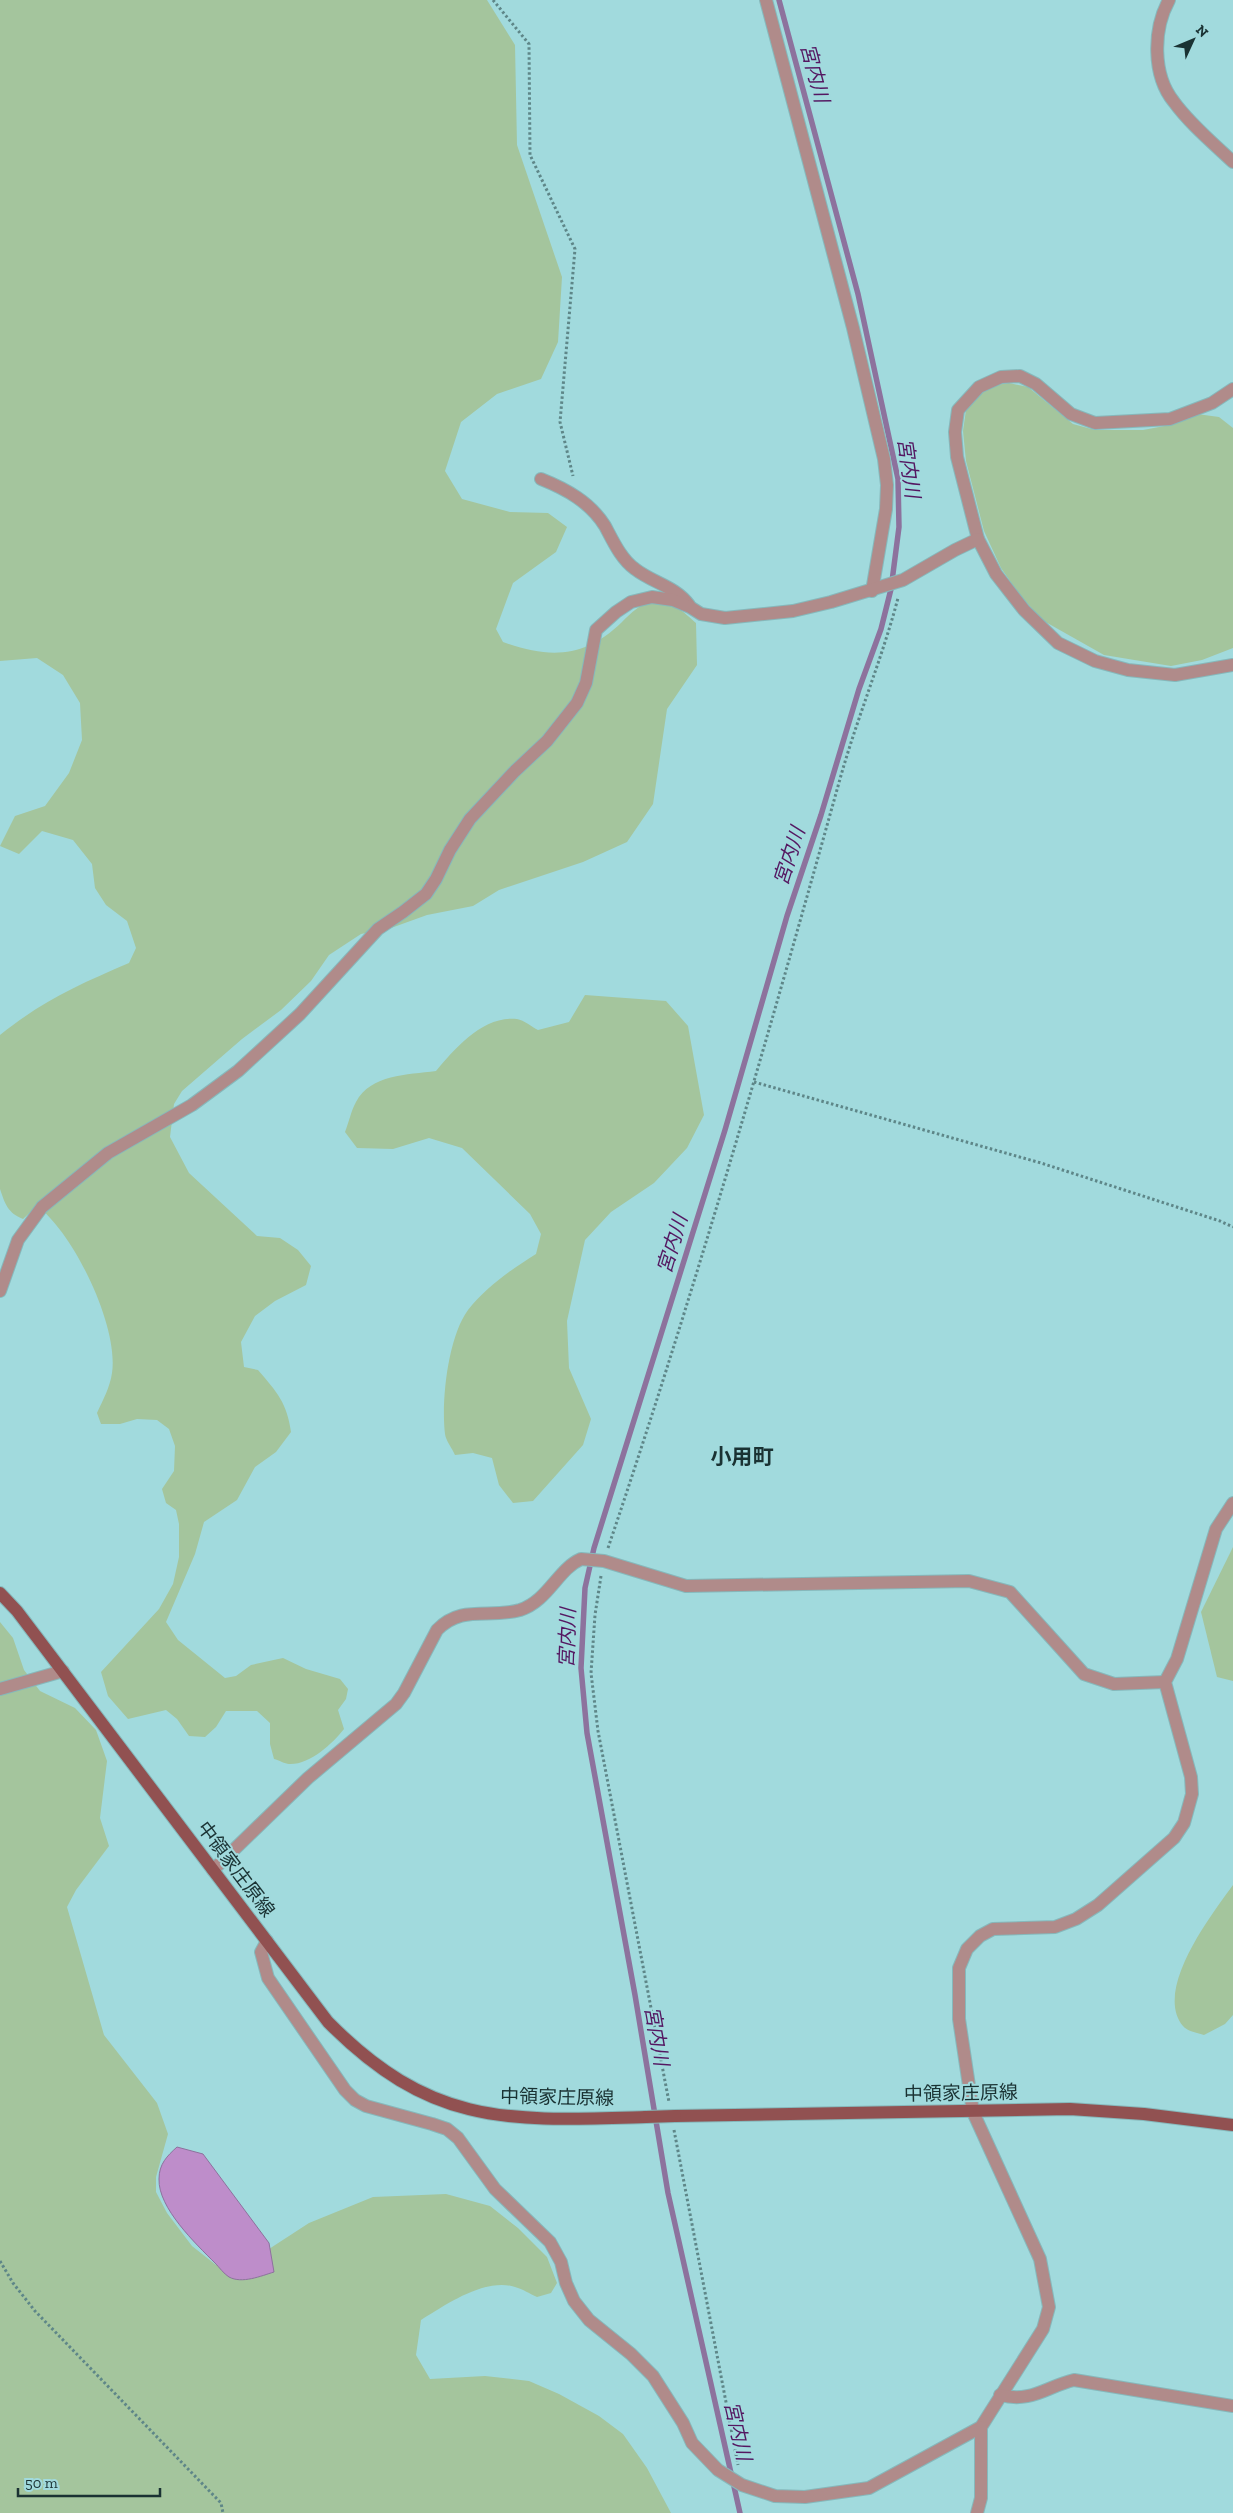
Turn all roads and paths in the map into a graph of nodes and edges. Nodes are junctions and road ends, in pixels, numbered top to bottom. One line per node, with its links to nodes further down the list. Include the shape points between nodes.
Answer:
1 (493, 0): 7 (path, via 529,44 530,155 575,249 560,422)
2 (766, 0): 10 (street, via 853,328 884,459 886,509)
3 (1169, 0): 4 (street, via 1157,42 1167,91 1185,115)
4 (1233, 162)
5 (1233, 389): 8 (street, via 1212,403 1170,419 1095,423 1071,414 1036,384 1020,376 1001,377 979,387 958,410 954,432 957,457)
6 (542, 479): 7 (street)
7 (578, 496): 11 (street, via 603,523 620,552 635,569 676,591)
8 (978, 539): 9 (street); 12 (street, via 996,574 1024,610 1058,644 1095,661 1128,670 1174,675)
9 (899, 582): 10 (street); 13 (path, via 892,623 852,738)
10 (876, 589): 11 (street, via 793,611 756,616 725,618 700,614)
11 (690, 607): 15 (street, via 667,599 643,598 616,612 596,630 586,683 577,703 547,742 470,819 426,894 378,929 300,1014 238,1071 192,1105 108,1153 42,1207 18,1240)
12 (1233, 665)
13 (754, 1082): 14 (path, via 1041,1163); 17 (path, via 662,1388)
14 (1233, 1227)
15 (0, 1291)
16 (1233, 1503): 20 (street, via 1216,1529 1177,1659)
17 (602, 1560): 20 (street, via 686,1586 969,1582 992,1586 1010,1592 1084,1674 1114,1684); 22 (street, via 586,1558 577,1561 532,1605 504,1613 462,1614 444,1623 396,1704 308,1778); 24 (path, via 595,1615 592,1683 598,1731)
18 (0, 1593): 19 (main road, 中領家庄原線)
19 (63, 1671): 21 (street); 22 (main road, 中領家庄原線)
20 (1165, 1682): 25 (street, via 1190,1777 1192,1794 1184,1823 1174,1838 1098,1905 1076,1919 1055,1927 994,1929 980,1936 968,1949 959,1968 959,2019)
21 (0, 1690)
22 (213, 1870): 23 (main road, 中領家庄原線)
23 (267, 1941): 26 (main road, 中領家庄原線, bridge, via 328,2022 357,2051 389,2075 424,2094 469,2110 505,2117 646,2117); 32 (street, via 261,1952 268,1978 345,2090 366,2106 447,2129 458,2138 495,2189 550,2242 579,2307 595,2326 654,2376 692,2443 718,2470)
24 (669, 2103)
25 (973, 2112): 26 (main road, 中領家庄原線); 27 (main road, 中領家庄原線, via 1070,2110 1144,2114); 29 (street, via 1040,2259 1049,2307 1044,2329)
26 (674, 2120): 32 (path)
27 (1233, 2125)
28 (0, 2261): 33 (path, via 35,2311 221,2503)
29 (1000, 2395): 30 (street, via 1028,2398 1074,2380); 31 (street)
30 (1233, 2406)
31 (981, 2427): 32 (street, via 869,2488 805,2497 775,2496); 34 (street, via 981,2498)
32 (740, 2484)
33 (223, 2513)
34 (976, 2513)

